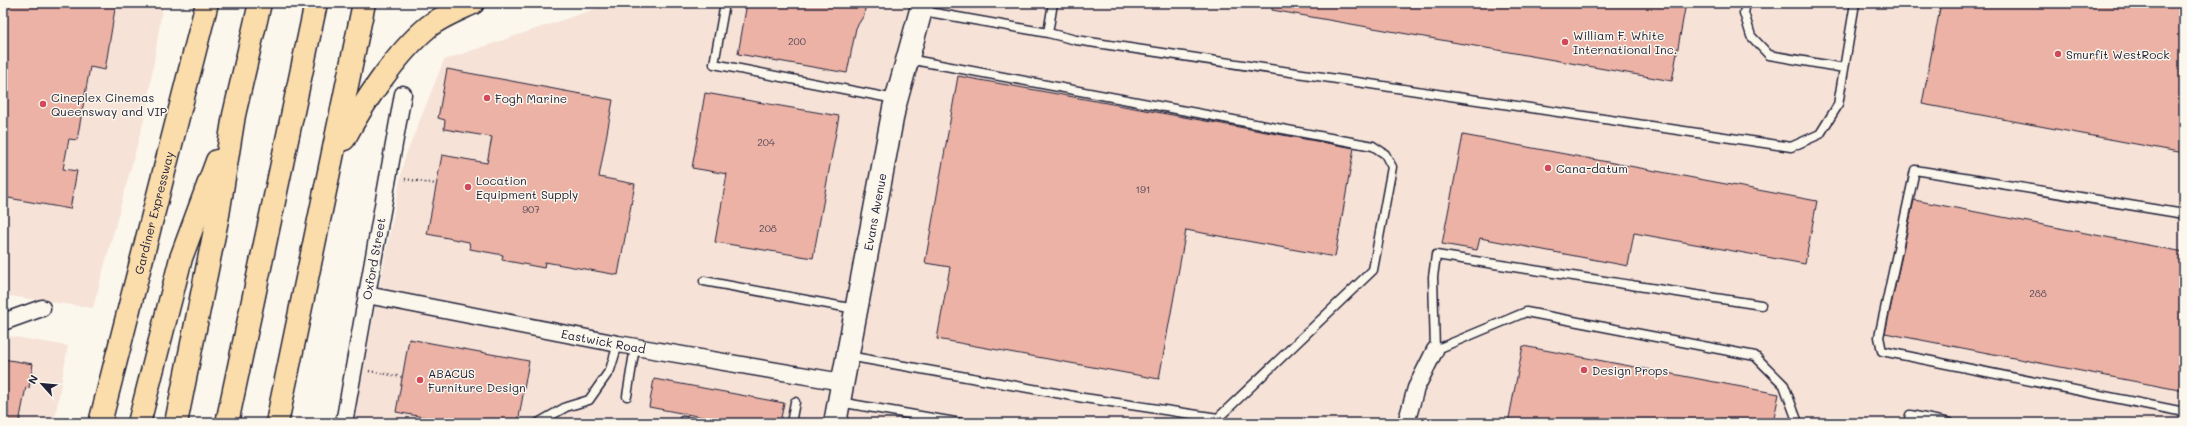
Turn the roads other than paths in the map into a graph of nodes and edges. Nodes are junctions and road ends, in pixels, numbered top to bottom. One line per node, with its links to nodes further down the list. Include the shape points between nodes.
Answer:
1 (193, 3): 15 (highway)
2 (207, 3): 15 (highway, Gardiner Expressway)
3 (260, 3): 18 (highway)
4 (316, 3): 41 (highway)
5 (364, 3): 19 (highway)
6 (473, 3): 19 (highway, via 428,27 405,50 357,115)
7 (725, 3): 17 (lane, via 714,64)
8 (1053, 3): 12 (lane)
9 (1746, 3): 14 (lane, via 1744,13 1751,36 1769,55)
10 (1855, 3): 14 (lane)
11 (921, 7): 12 (lane); 13 (main road, Evans Avenue)
12 (1048, 32): 14 (lane, via 1076,40 1791,147 1820,134 1838,105)
13 (906, 59): 17 (main road, Evans Avenue); 30 (lane, via 1373,146 1385,154 1392,167 1373,270 1218,418 1084,398)
14 (1844, 68)
15 (186, 83): 31 (highway, Gardiner Expressway)
16 (403, 94): 22 (street, Oxford Street)
17 (896, 99): 25 (main road, Evans Avenue)
18 (234, 115): 39 (highway, via 181,258); 40 (highway, via 218,215)
19 (332, 161): 42 (highway)
20 (2184, 214): 35 (lane, via 1915,170 1879,337 1882,351)
21 (704, 281): 25 (lane)
22 (367, 294): 27 (street, Eastwick Road); 43 (street, Oxford Street)
23 (1761, 305): 29 (lane, via 1436,255 1433,277)
24 (42, 308): 26 (street)
25 (856, 310): 30 (main road, Evans Avenue)
26 (3, 322)
27 (618, 344): 28 (street, Eastwick Road); 44 (lane, via 610,370 589,400 566,407)
28 (635, 347): 32 (street, Eastwick Road); 33 (lane)
29 (1435, 350): 49 (street, via 1416,388); 50 (lane, via 1526,312 1755,356 1784,386)
30 (847, 356): 32 (main road, Evans Avenue)
31 (111, 375): 37 (highway); 38 (highway, Gardiner Expressway)
32 (840, 392): 47 (main road, Evans Avenue); 48 (lane)
33 (626, 396)
34 (795, 402): 46 (lane)
35 (2184, 412)
36 (683, 421): 45 (lane)
37 (86, 423)
38 (100, 423)
39 (139, 423)
40 (176, 423)
41 (227, 423)
42 (277, 423)
43 (344, 423)
44 (538, 423)
45 (696, 423)
46 (791, 423)
47 (835, 423)
48 (961, 423)
49 (1406, 423)
50 (1798, 423)
51 (1908, 423): 52 (lane, via 1910,415)
52 (1950, 423)

